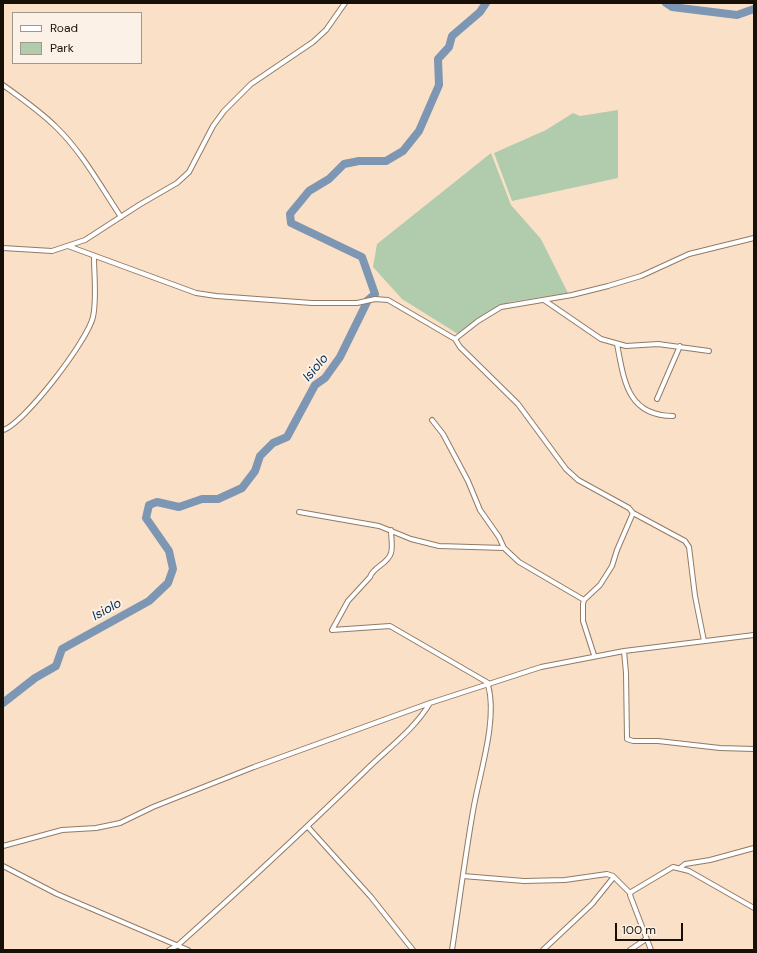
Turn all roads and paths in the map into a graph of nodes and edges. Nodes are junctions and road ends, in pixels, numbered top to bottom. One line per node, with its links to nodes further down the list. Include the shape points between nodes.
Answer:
1 (345, 3): 3 (street, via 326,30 313,42 251,84 224,111 212,126 196,160 185,176)
2 (3, 85): 3 (street, via 29,103 56,127 80,155)
3 (121, 217): 5 (street, via 85,240)
4 (754, 238): 8 (street, via 689,254 628,280)
5 (68, 246): 6 (street, via 45,251); 7 (street)
6 (3, 248)
7 (94, 256): 9 (street, via 182,289 216,296 312,303 388,300); 16 (street, via 95,306 83,341 22,416)
8 (544, 300): 9 (street, via 501,307); 10 (street, via 601,339)
9 (455, 339): 18 (street, via 518,404 566,469 578,480 629,508)
10 (617, 344): 11 (street); 14 (street, via 623,378 631,396 643,409 661,416)
11 (680, 346): 12 (street); 13 (street)
12 (709, 350)
13 (657, 399)
14 (673, 416)
15 (432, 420): 20 (street, via 443,434 468,481 474,499)
16 (3, 430)
17 (299, 512): 19 (street)
18 (633, 513): 21 (street, via 612,566 600,584); 23 (street, via 681,538 689,547)
19 (391, 530): 20 (street, via 411,539 439,546); 26 (street, via 391,554 371,572 370,577 348,601 332,630 390,626)
20 (504, 548): 21 (street, via 519,562)
21 (584, 600): 25 (street, via 583,621)
22 (754, 636): 23 (street)
23 (704, 641): 24 (street)
24 (624, 650): 25 (street); 28 (street, via 627,739)
25 (594, 655): 26 (street, via 541,667)
26 (489, 684): 27 (street); 34 (street, via 492,698 490,717)
27 (430, 703): 29 (street, via 414,726 388,748); 30 (street, via 254,767 153,807 120,823 96,828 62,830)
28 (754, 749)
29 (308, 827): 39 (street); 42 (street)
30 (3, 846)
31 (754, 848): 33 (street, via 685,864)
32 (3, 866): 39 (street, via 57,894)
33 (680, 868): 36 (street, via 674,867); 37 (street)
34 (463, 876): 35 (street, via 524,881 565,880 607,874); 43 (street)
35 (614, 878): 36 (street); 44 (street, via 592,904)
36 (630, 893): 38 (street)
37 (754, 908)
38 (646, 939): 45 (street); 46 (street)
39 (178, 945): 40 (street); 41 (street)
40 (169, 950)
41 (188, 950)
42 (413, 950)
43 (452, 950)
44 (543, 950)
45 (630, 950)
46 (651, 950)

